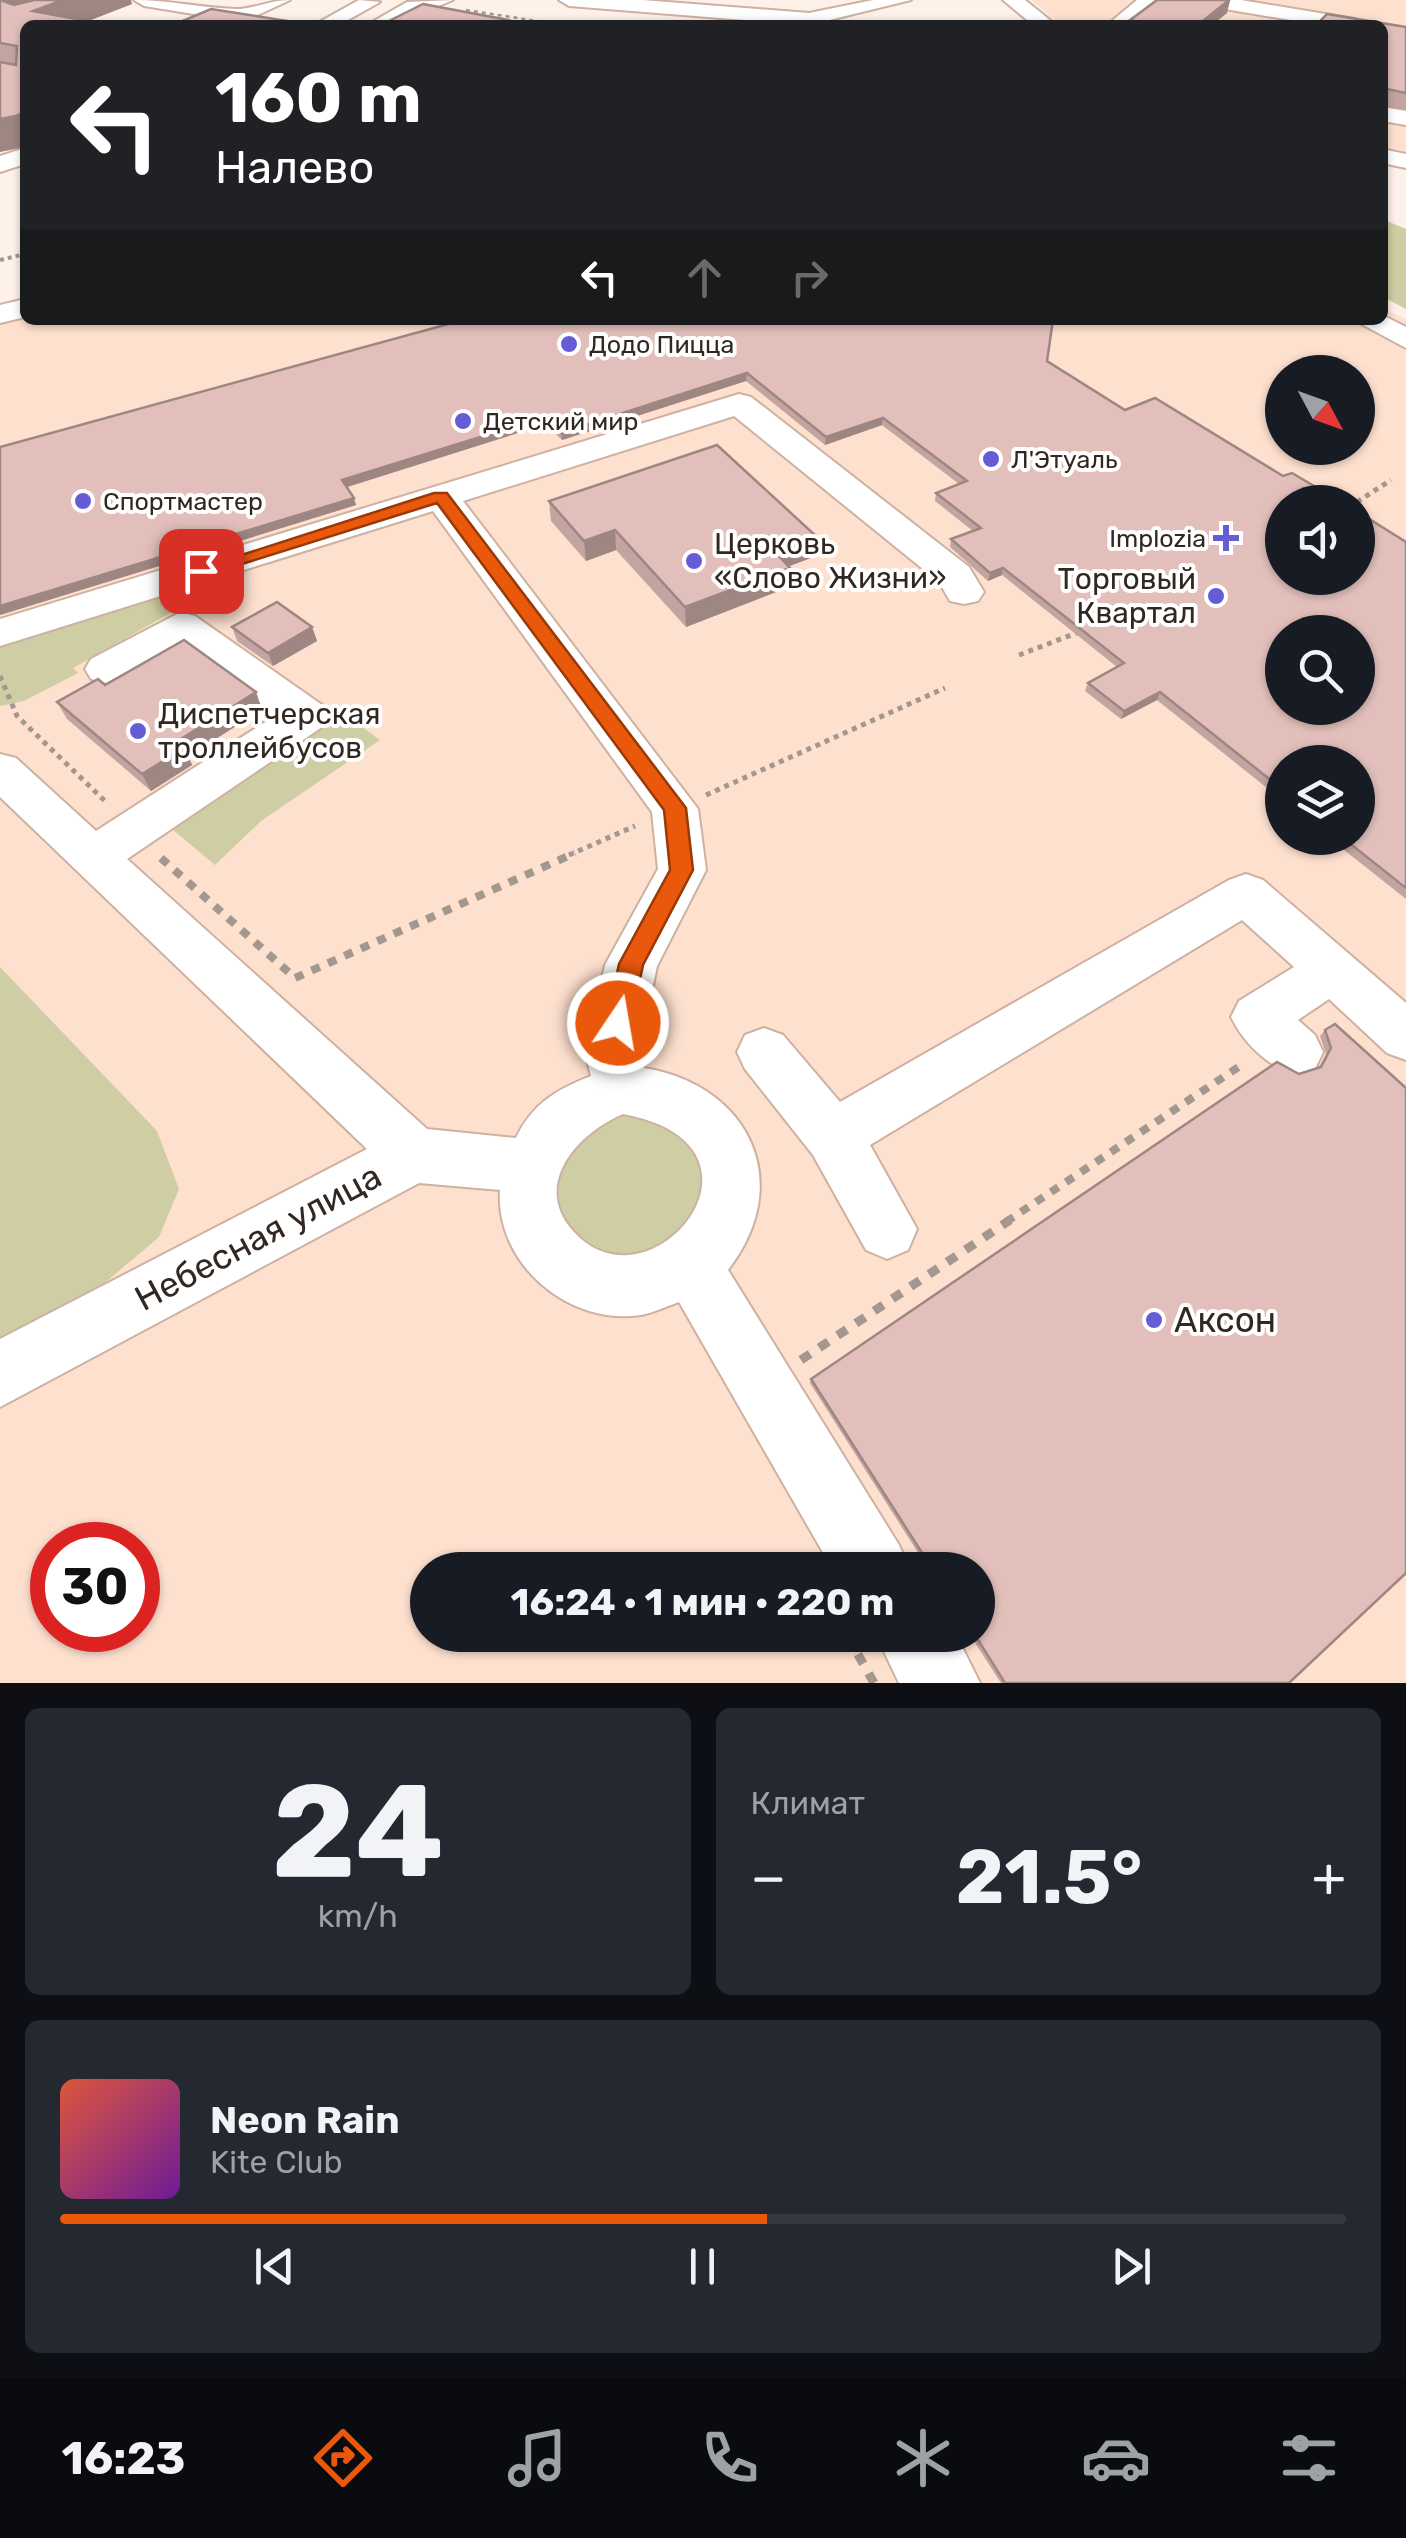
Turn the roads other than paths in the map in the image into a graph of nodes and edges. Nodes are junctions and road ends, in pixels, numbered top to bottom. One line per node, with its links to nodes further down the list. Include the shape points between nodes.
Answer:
1 (144, 0): 10 (street)
2 (280, 0): 11 (street)
3 (569, 0): 4 (street, via 809,19)
4 (901, 0)
5 (1013, 0): 14 (street)
6 (1149, 0): 15 (street)
7 (1207, 0): 16 (street)
8 (367, 1): 12 (street)
9 (440, 1): 13 (street)
10 (230, 20)
11 (236, 20)
12 (333, 20)
13 (389, 20)
14 (1039, 20)
15 (1123, 20)
16 (1325, 20)
17 (1379, 325): 18 (street)
18 (1406, 339)
19 (440, 497): 20 (street, via 739,404 955,574); 21 (street); 29 (street, via 675,808 682,870 631,964 612,1052)
20 (964, 592)
21 (0, 633)
22 (106, 669): 24 (street, via 181,625 307,716)
23 (0, 770): 24 (street)
24 (96, 855): 31 (street)
25 (1332, 970): 26 (street); 27 (street, via 1258,1017); 30 (street, via 1246,894)
26 (1406, 1036)
27 (1289, 1045)
28 (764, 1052): 30 (street)
29 (622, 1089): 32 (street, via 564,1115 538,1144); 34 (street, via 660,1092 693,1107 724,1145 732,1168 725,1218)
30 (833, 1136): 33 (street)
31 (414, 1155): 32 (street, Небесная улица); 35 (street, Небесная улица)
32 (529, 1169): 34 (street, via 531,1220 543,1244 584,1277 640,1284)
33 (887, 1229)
34 (692, 1262): 36 (street)
35 (0, 1374)
36 (863, 1552)
37 (924, 1652): 38 (street)
38 (942, 1683)

